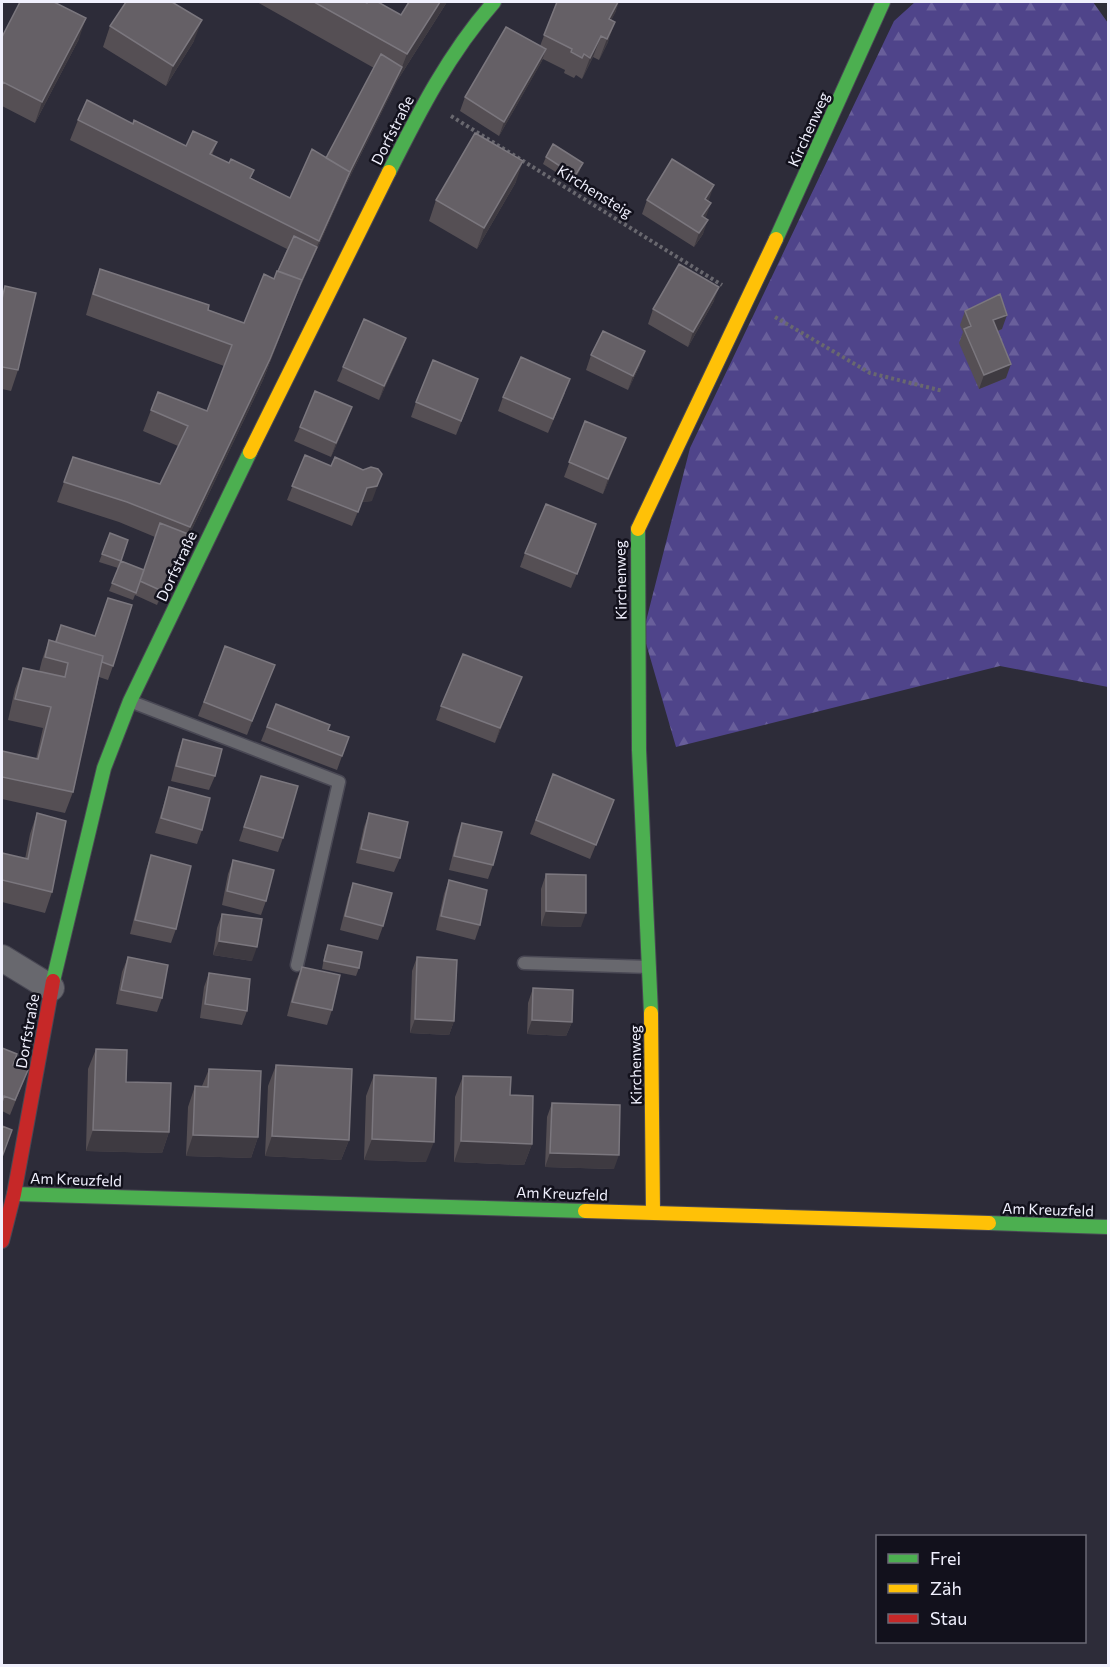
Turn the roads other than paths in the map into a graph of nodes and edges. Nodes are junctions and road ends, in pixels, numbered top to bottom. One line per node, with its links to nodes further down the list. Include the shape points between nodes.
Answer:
1 (494, 2): 3 (street, Dorfstraße, via 467,33 425,100)
2 (883, 2): 7 (street, Kirchenweg, via 748,301 636,532 639,750)
3 (130, 701): 6 (lane, via 339,782); 8 (street, Dorfstraße, via 104,768)
4 (2, 958): 8 (street)
5 (524, 963): 7 (lane)
6 (297, 965)
7 (650, 967): 10 (street, Kirchenweg)
8 (51, 988): 9 (street, Dorfstraße)
9 (14, 1194): 10 (street, Am Kreuzfeld); 12 (street, Dorfstraße)
10 (653, 1212): 11 (street, Am Kreuzfeld)
11 (1108, 1227)
12 (2, 1241)

